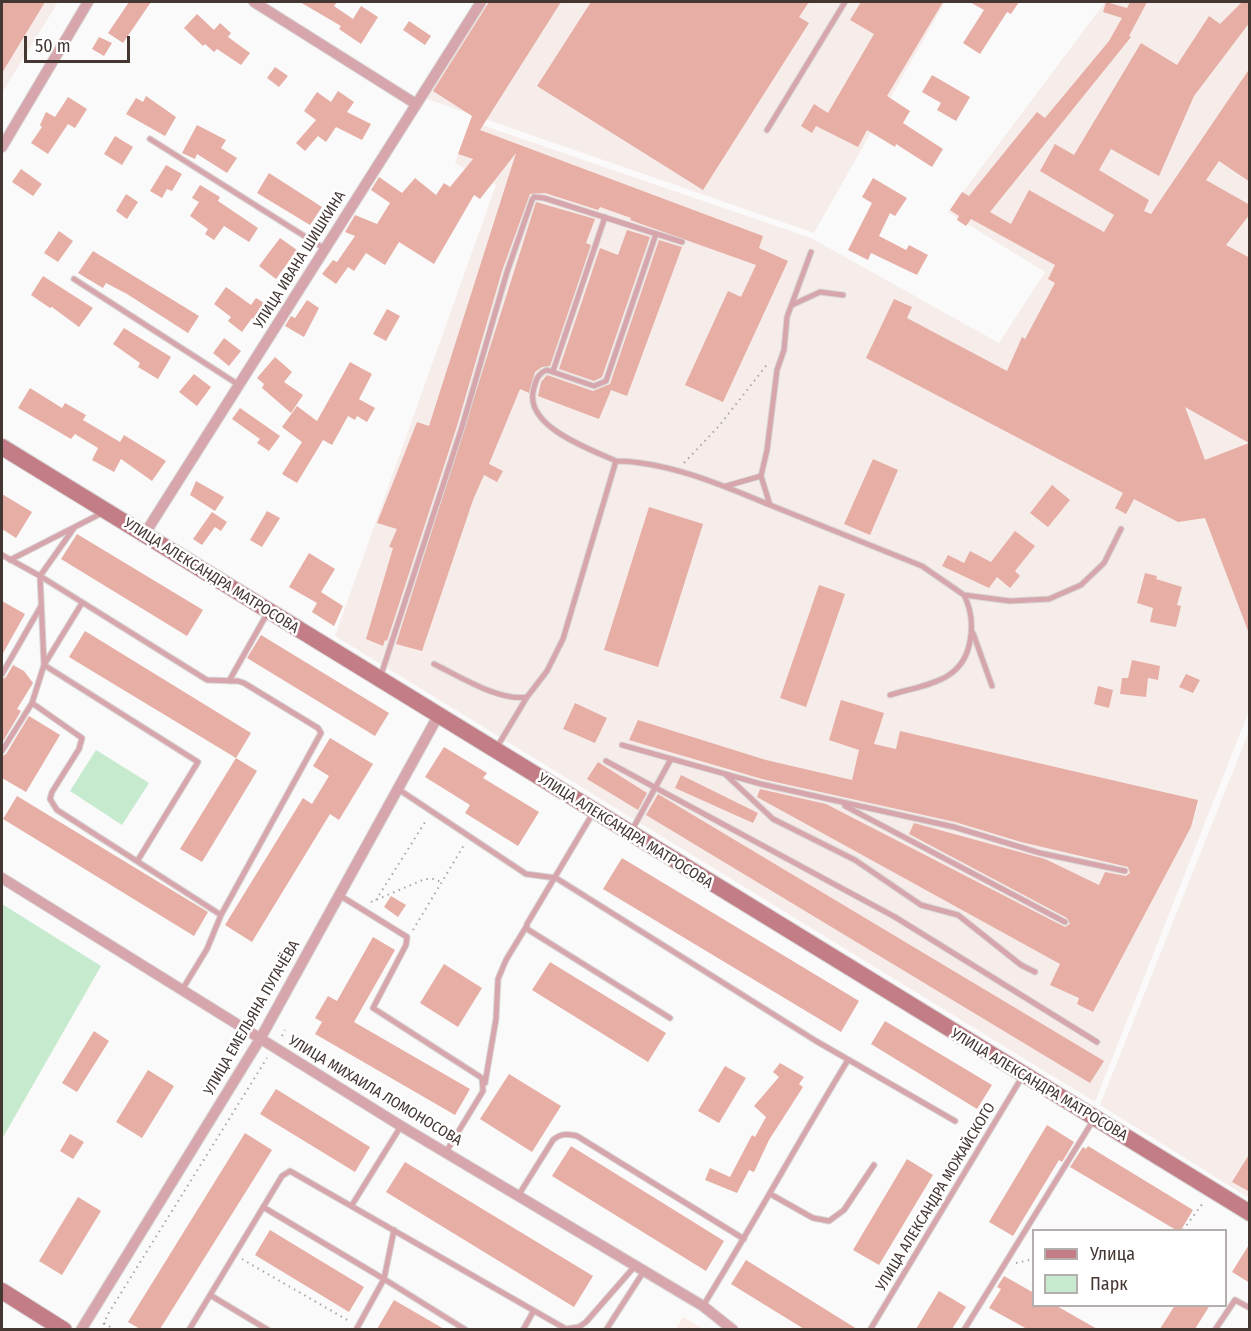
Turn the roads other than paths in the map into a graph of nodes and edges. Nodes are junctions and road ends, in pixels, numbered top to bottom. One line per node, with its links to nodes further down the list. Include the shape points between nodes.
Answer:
1 (88, 2): 8 (street)
2 (254, 2): 5 (street)
3 (481, 2): 5 (street, УЛИЦА ИВАНА ШИШКИНА)
4 (845, 2): 6 (lane)
5 (417, 104): 12 (street, УЛИЦА ИВАНА ШИШКИНА)
6 (767, 130)
7 (150, 139): 12 (lane)
8 (2, 147)
9 (605, 217): 10 (lane); 17 (lane); 39 (lane, via 538,197 529,204 462,427)
10 (656, 234): 11 (lane); 17 (lane, via 606,381 594,386)
11 (682, 242)
12 (325, 249): 18 (street, УЛИЦА ИВАНА ШИШКИНА)
13 (811, 252): 16 (lane)
14 (74, 279): 18 (lane)
15 (843, 295): 16 (lane, via 820,292)
16 (791, 306): 21 (lane)
17 (553, 371): 20 (lane, via 539,375 532,395 546,423 557,433)
18 (239, 385): 27 (street, УЛИЦА ИВАНА ШИШКИНА)
19 (2, 447): 24 (street, УЛИЦА АЛЕКСАНДРА МАТРОСОВА)
20 (616, 461): 22 (lane, via 642,461); 43 (lane, via 563,639 548,671)
21 (761, 476): 22 (lane); 23 (lane)
22 (726, 486): 23 (lane)
23 (770, 505): 31 (lane, via 922,566)
24 (105, 511): 25 (lane); 27 (street, УЛИЦА АЛЕКСАНДРА МАТРОСОВА)
25 (74, 528): 29 (lane); 30 (lane)
26 (1121, 529): 31 (lane, via 1093,575 1057,597 1010,601)
27 (144, 535): 34 (street, УЛИЦА АЛЕКСАНДРА МАТРОСОВА)
28 (2, 555): 29 (lane)
29 (10, 560): 30 (lane)
30 (40, 576): 32 (lane); 33 (lane)
31 (964, 595): 35 (lane)
32 (82, 603): 36 (lane); 40 (lane, via 207,681)
33 (41, 606): 36 (lane); 38 (lane)
34 (268, 612): 39 (street, УЛИЦА АЛЕКСАНДРА МАТРОСОВА); 40 (lane)
35 (972, 632): 41 (lane); 42 (lane, via 966,658 956,672)
36 (44, 664): 44 (lane); 57 (lane, via 198,762)
37 (434, 664): 43 (lane, via 505,697)
38 (2, 674)
39 (379, 680): 45 (street, УЛИЦА АЛЕКСАНДРА МАТРОСОВА)
40 (229, 681): 62 (lane, via 244,683 321,733)
41 (992, 687)
42 (890, 695)
43 (526, 697): 48 (lane)
44 (32, 703): 47 (lane); 57 (lane, via 82,738 52,792 53,805)
45 (438, 716): 48 (street, УЛИЦА АЛЕКСАНДРА МАТРОСОВА); 53 (street, УЛИЦА ЕМЕЛЬЯНА ПУГАЧЁВА)
46 (622, 745): 49 (lane)
47 (2, 751)
48 (495, 751): 55 (street, УЛИЦА АЛЕКСАНДРА МАТРОСОВА)
49 (671, 759): 51 (lane); 52 (lane)
50 (606, 761): 52 (lane)
51 (724, 774): 54 (lane); 65 (lane, via 773,819 855,860 921,905 958,915 1020,965)
52 (655, 788): 56 (lane); 69 (lane, via 895,917)
53 (398, 789): 60 (lane, via 526,874); 61 (street, УЛИЦА ЕМЕЛЬЯНА ПУГАЧЁВА)
54 (838, 803): 58 (lane, via 954,827 1040,853); 63 (lane)
55 (594, 812): 56 (street, УЛИЦА АЛЕКСАНДРА МАТРОСОВА); 60 (lane)
56 (629, 834): 71 (street, УЛИЦА АЛЕКСАНДРА МАТРОСОВА)
57 (138, 860): 62 (lane)
58 (1125, 871)
59 (2, 878): 66 (street, УЛИЦА МИХАИЛА ЛОМОНОСОВА)
60 (556, 878): 64 (lane); 70 (lane)
61 (339, 895): 68 (street, УЛИЦА ЕМЕЛЬЯНА ПУГАЧЁВА); 72 (lane, via 402,932 407,940 374,1008 478,1074)
62 (221, 915): 66 (lane, via 207,949)
63 (1065, 922)
64 (527, 924): 67 (lane, via 529,932); 72 (lane, via 498,979 493,1044)
65 (1035, 972)
66 (182, 990): 68 (street, УЛИЦА МИХАИЛА ЛОМОНОСОВА)
67 (670, 1018)
68 (260, 1039): 75 (street, УЛИЦА МИХАИЛА ЛОМОНОСОВА); 94 (street, УЛИЦА ЕМЕЛЬЯНА ПУГАЧЁВА)
69 (1097, 1042)
70 (848, 1060): 74 (lane); 78 (lane)
71 (1022, 1076): 73 (street, УЛИЦА АЛЕКСАНДРА МАТРОСОВА); 101 (lane, УЛИЦА АЛЕКСАНДРА МОЖАЙСКОГО)
72 (484, 1084): 76 (lane)
73 (1094, 1119): 82 (street, УЛИЦА АЛЕКСАНДРА МАТРОСОВА); 102 (lane)
74 (955, 1120)
75 (401, 1126): 76 (street, УЛИЦА МИХАИЛА ЛОМОНОСОВА); 80 (lane)
76 (446, 1152): 79 (street, УЛИЦА МИХАИЛА ЛОМОНОСОВА)
77 (874, 1165): 78 (lane, via 844,1210 829,1221 813,1218)
78 (772, 1194): 84 (lane)
79 (518, 1196): 84 (lane, via 553,1140 570,1134); 85 (street, УЛИЦА МИХАИЛА ЛОМОНОСОВА)
80 (352, 1205): 81 (lane, via 290,1171 282,1176); 83 (lane)
81 (263, 1207): 86 (lane); 88 (lane)
82 (1250, 1213)
83 (394, 1230): 86 (lane); 91 (lane)
84 (744, 1239): 89 (lane)
85 (639, 1268): 89 (street, УЛИЦА МИХАИЛА ЛОМОНОСОВА); 91 (lane, via 579,1327 566,1329); 99 (lane)
86 (384, 1279): 92 (lane); 97 (lane)
87 (2, 1291): 93 (street)
88 (210, 1295): 95 (lane); 96 (lane)
89 (703, 1306): 100 (street, УЛИЦА МИХАИЛА ЛОМОНОСОВА)
90 (1250, 1308): 103 (lane, via 1235,1300)
91 (533, 1312): 98 (lane)
92 (357, 1328)
93 (64, 1329)
94 (81, 1329)
95 (189, 1329)
96 (268, 1329)
97 (466, 1329)
98 (523, 1329)
99 (606, 1329)
100 (733, 1329)
101 (870, 1329)
102 (964, 1329)
103 (1215, 1329)

